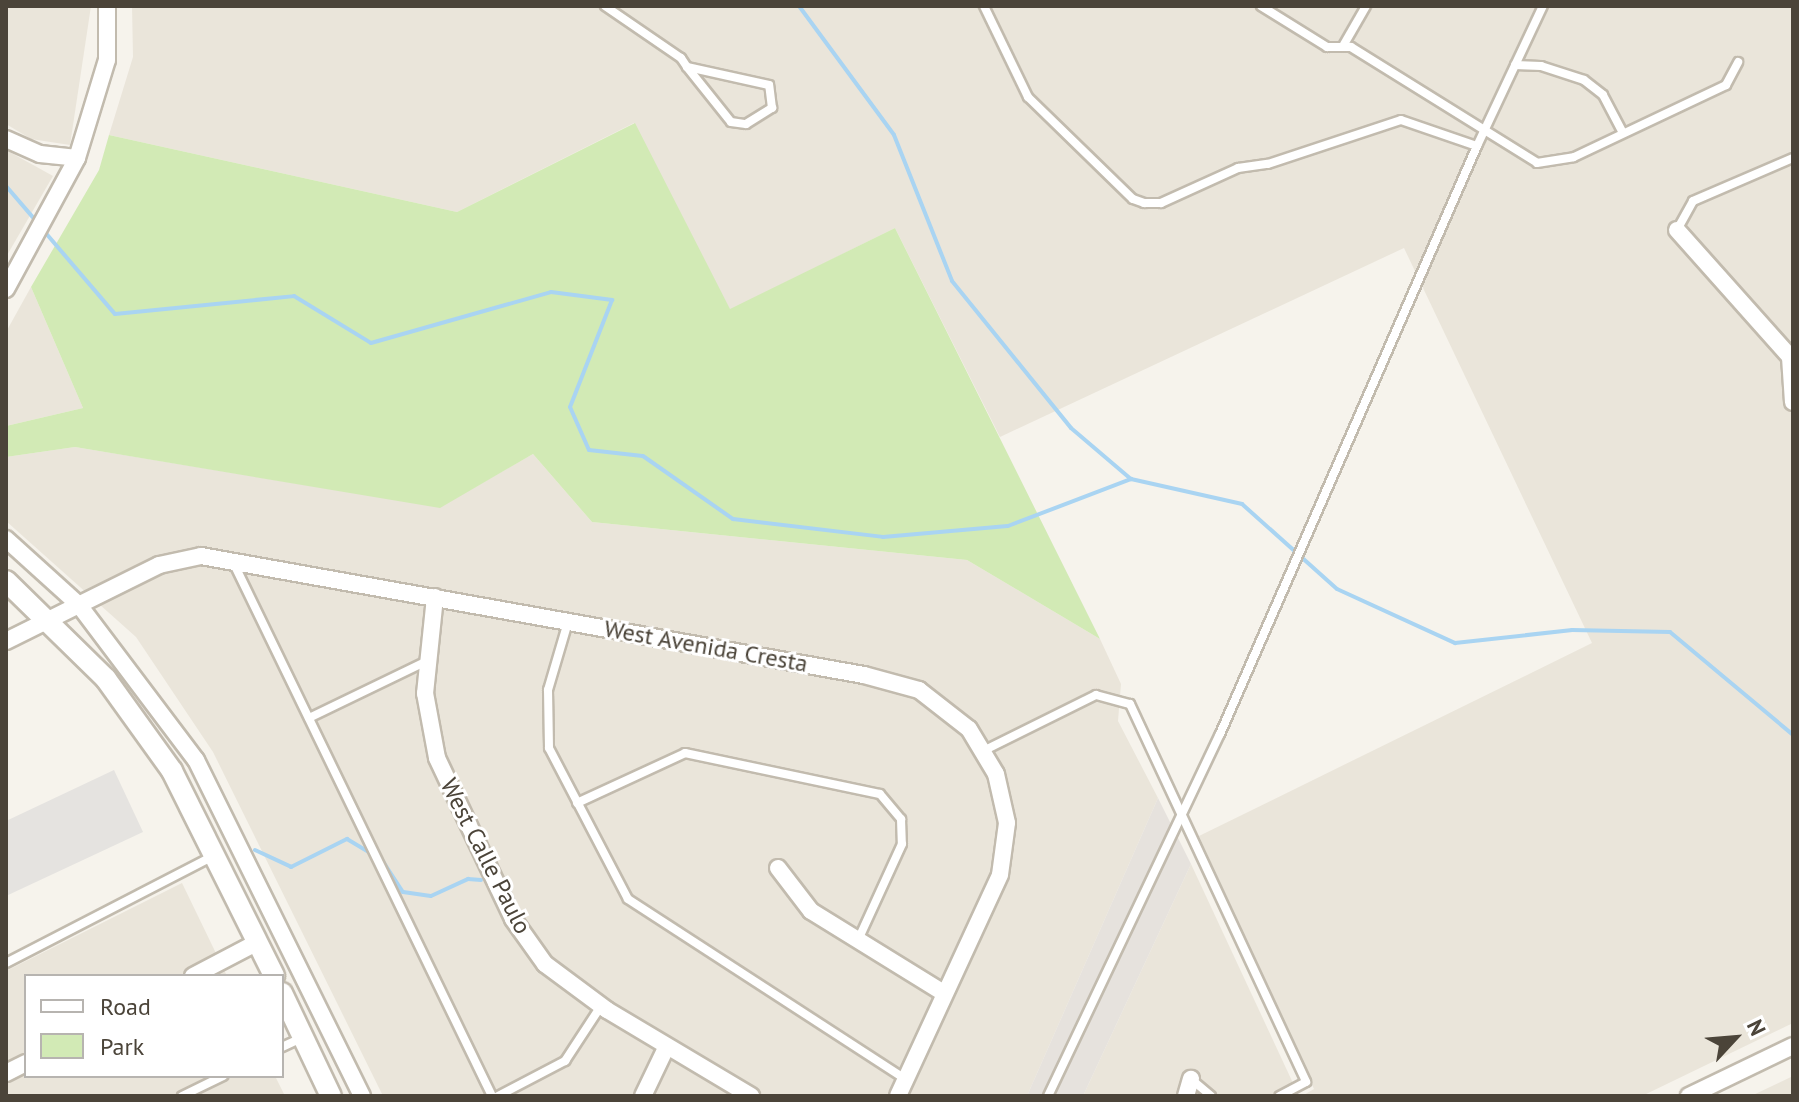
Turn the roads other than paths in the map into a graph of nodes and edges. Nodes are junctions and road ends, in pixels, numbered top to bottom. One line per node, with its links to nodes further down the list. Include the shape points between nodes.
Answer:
1 (107, 6): 15 (street, via 107,60)
2 (605, 6): 10 (lane)
3 (984, 6): 14 (lane, via 1028,97 1133,199 1144,203 1161,203 1238,168 1268,164 1401,120)
4 (1261, 6): 7 (lane, via 1327,47)
5 (1366, 6): 7 (lane)
6 (1543, 6): 9 (lane)
7 (1343, 46): 11 (lane)
8 (1738, 62): 12 (lane, via 1726,85)
9 (1515, 65): 11 (lane); 12 (lane, via 1541,66 1584,80 1603,95)
10 (687, 67): 10 (lane, via 731,122 746,124 772,108 769,85)
11 (1487, 127): 12 (lane, via 1518,155 1537,163 1574,157); 14 (lane)
12 (1623, 133)
13 (6, 139): 15 (street, via 40,154)
14 (1477, 146): 32 (lane)
15 (77, 158): 18 (street)
16 (1793, 158): 17 (lane, via 1693,201)
17 (1677, 230): 19 (street, via 1790,357)
18 (6, 289)
19 (1793, 402)
20 (6, 539): 24 (street)
21 (232, 560): 23 (street, West Avenida Cresta); 24 (street, West Avenida Cresta, via 201,556 159,565); 29 (lane)
22 (6, 581): 25 (street)
23 (435, 597): 26 (street, West Avenida Cresta); 28 (street, West Calle Paulo)
24 (79, 605): 25 (street, West Avenida Cresta); 54 (street, via 209,781)
25 (48, 621): 27 (street, West Avenida Cresta); 33 (street, via 106,679 149,738)
26 (568, 622): 30 (street, West Avenida Cresta, via 864,675 919,690 969,729); 31 (lane, via 548,690 549,748)
27 (6, 641)
28 (428, 660): 29 (lane); 42 (street, West Calle Paulo, via 425,693 437,758 513,919 545,964)
29 (309, 718): 55 (lane)
30 (982, 752): 32 (lane, via 1096,695 1130,704); 40 (street, West Avenida Cresta, via 996,774 1007,823 1000,875)
31 (577, 803): 35 (lane, via 685,753 880,794 901,819 902,844); 50 (lane, via 628,899)
32 (1180, 816): 59 (lane); 62 (lane, via 1306,1082)
33 (215, 855): 36 (street); 37 (lane)
34 (778, 868): 35 (street, via 811,911)
35 (858, 940): 40 (street)
36 (258, 942): 38 (street); 39 (street)
37 (6, 963)
38 (197, 974)
39 (273, 974)
40 (944, 993): 50 (street, West Avenida Cresta)
41 (284, 997): 43 (street)
42 (601, 1006): 45 (street, West Calle Paulo); 55 (lane, via 565,1061)
43 (303, 1037): 44 (lane); 53 (street)
44 (284, 1046)
45 (667, 1046): 56 (street); 57 (street, West Calle Paulo)
46 (1793, 1046): 63 (street)
47 (24, 1064): 48 (street)
48 (6, 1073)
49 (219, 1078): 52 (lane)
50 (905, 1079): 58 (street, West Avenida Cresta)
51 (1191, 1079): 60 (street); 61 (lane)
52 (182, 1096)
53 (331, 1096)
54 (362, 1096)
55 (495, 1096)
56 (643, 1096)
57 (751, 1096)
58 (898, 1096)
59 (1048, 1096)
60 (1186, 1096)
61 (1211, 1096)
62 (1280, 1096)
63 (1689, 1096)

